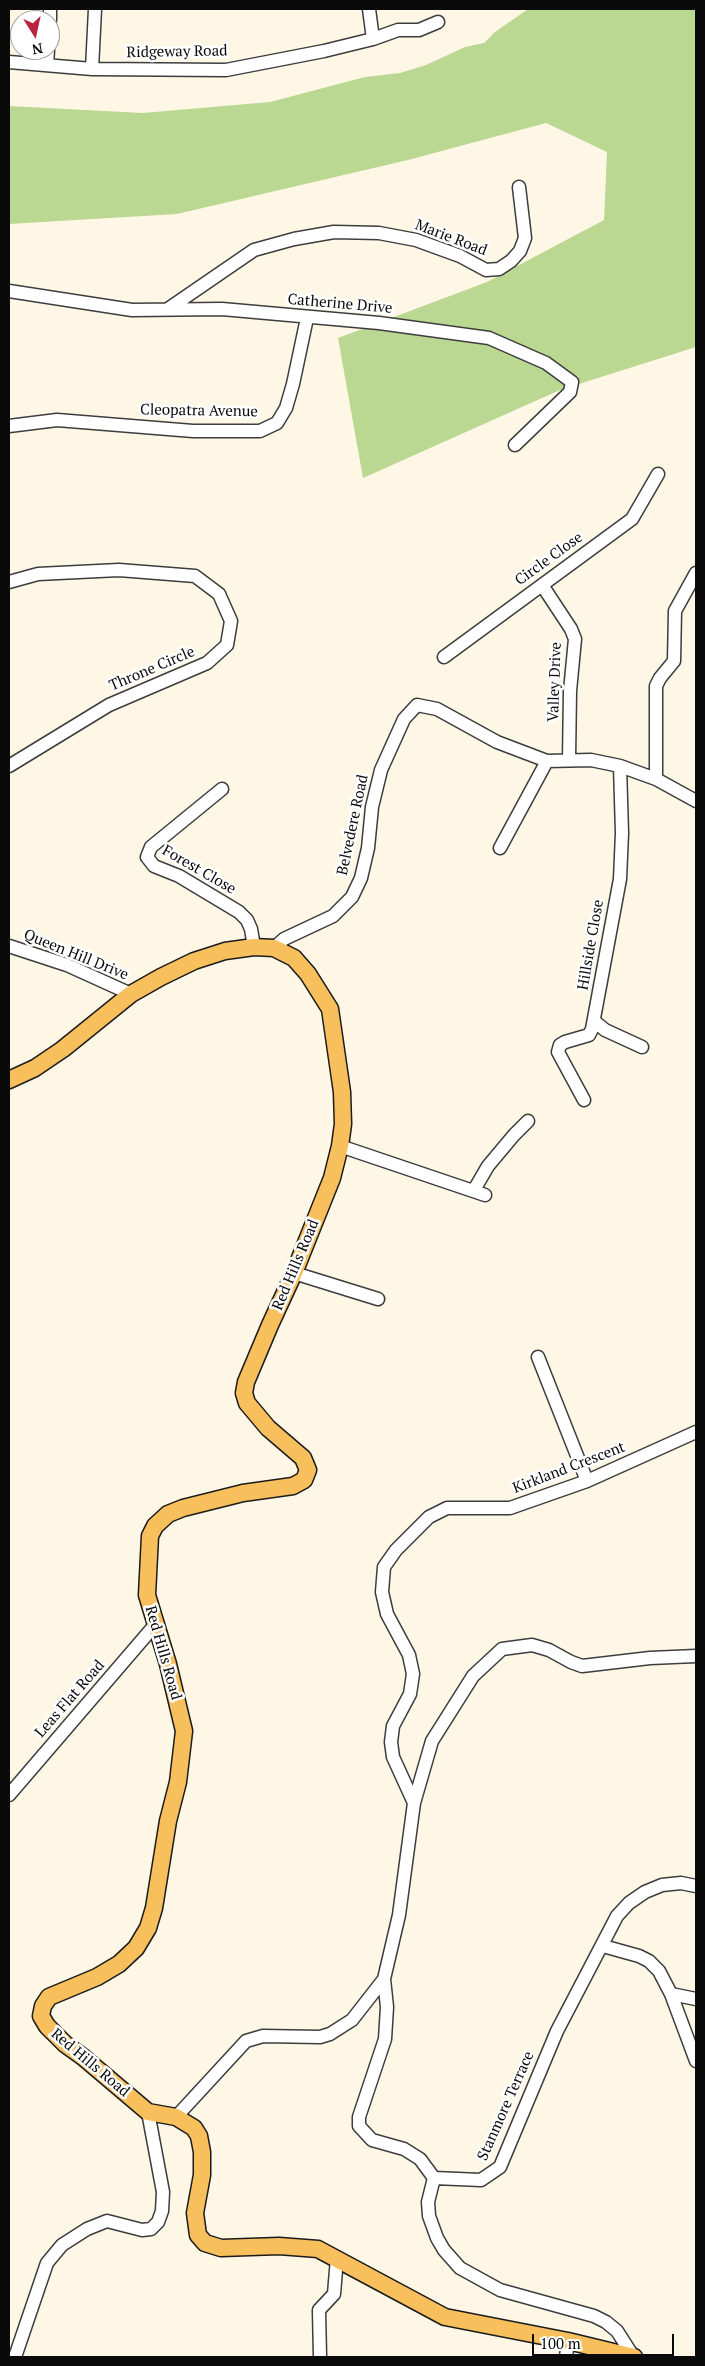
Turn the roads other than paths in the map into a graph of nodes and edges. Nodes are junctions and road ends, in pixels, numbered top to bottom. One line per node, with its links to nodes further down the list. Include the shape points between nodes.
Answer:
1 (95, 9): 8 (street)
2 (369, 9): 4 (street)
3 (438, 22): 4 (street, Ridgeway Road, via 419,30 398,30)
4 (373, 39): 8 (street, Ridgeway Road, via 226,70)
5 (47, 60): 7 (street)
6 (9, 62): 7 (street, Ridgeway Road)
7 (47, 65): 8 (street, Ridgeway Road)
8 (92, 69)
9 (519, 186): 11 (street, Marie Road, via 525,238 511,262 499,269 486,270 460,256 416,240 379,232 334,232 254,250)
10 (9, 291): 11 (street, Catherine Drive, via 132,310)
11 (168, 309): 12 (street, Catherine Drive, via 222,310)
12 (306, 318): 13 (street, Cleopatra Avenue, via 294,384 286,408 277,423 260,431 193,431 57,420); 14 (street, Catherine Drive, via 379,323 489,338 546,363 570,379 572,389)
13 (9, 426)
14 (515, 445)
15 (658, 474): 18 (street, Circle Close, via 632,519)
16 (696, 574): 24 (street, via 675,612 674,662 656,686)
17 (9, 582): 22 (street, Throne Circle, via 38,574 118,570 196,576 219,594 230,621 227,645 207,663 110,705)
18 (542, 585): 19 (street, Circle Close); 20 (street, Valley Drive, via 575,639)
19 (444, 657)
20 (569, 759): 21 (street, Belvedere Road); 23 (street, Belvedere Road)
21 (547, 761): 27 (street); 30 (street, Belvedere Road, via 497,742 437,710 417,705 404,719 382,770 372,807 362,871 352,897 333,916 284,939)
22 (9, 766)
23 (620, 766): 24 (street, Belvedere Road); 32 (street, Hillside Close, via 620,879)
24 (656, 779): 26 (street, Belvedere Road)
25 (222, 789): 29 (street, Forest Close, via 151,847 147,857 154,866 179,876 239,912 251,929)
26 (696, 801)
27 (500, 848)
28 (9, 946): 31 (street, Queen Hill Drive, via 67,965)
29 (254, 947): 30 (main road, Red Hills Road); 31 (main road, Red Hills Road, via 225,951 194,961)
30 (274, 948): 37 (main road, Red Hills Road, via 285,952 303,969 317,985 330,1009 342,1092)
31 (131, 994): 34 (main road, Red Hills Road, via 63,1049 35,1068)
32 (594, 1021): 33 (street); 35 (street, via 589,1035 560,1044 558,1052)
33 (642, 1046)
34 (9, 1080)
35 (584, 1100)
36 (528, 1121): 37 (street, via 488,1166 480,1192)
37 (340, 1146): 38 (main road, Red Hills Road, via 332,1178)
38 (294, 1273): 39 (street); 43 (main road, Red Hills Road, via 244,1393 247,1403 268,1428 302,1458 308,1470 304,1480 293,1486 243,1493 184,1508 168,1514 155,1526 148,1546 147,1595)
39 (378, 1299)
40 (538, 1357): 42 (street)
41 (696, 1432): 42 (street, Kirkland Crescent)
42 (587, 1481): 46 (street, Kirkland Crescent, via 510,1508 447,1508 429,1516 384,1567 382,1592 387,1614 408,1656 413,1674 410,1694 393,1726 391,1742 393,1757)
43 (155, 1625): 45 (street, Leas Flat Road); 53 (main road, Red Hills Road, via 184,1730 178,1782 168,1821 154,1908 148,1928 136,1948 119,1964 49,1997 41,2016 65,2044)
44 (696, 1656): 46 (street, via 582,1666 532,1645 502,1649 474,1676 432,1741)
45 (9, 1795)
46 (414, 1802): 49 (street, via 399,1915)
47 (696, 1886): 48 (street, Stanmore Terrace, via 681,1883 662,1885 645,1892 617,1916)
48 (603, 1946): 50 (street, via 650,1961); 55 (street, Stanmore Terrace, via 557,2031 500,2167 481,2180)
49 (384, 1980): 54 (street, via 352,2020 330,2034 320,2037 263,2036 246,2041); 55 (street, via 387,2007 385,2039 359,2116 359,2126 372,2140 404,2149 420,2159)
50 (671, 1994): 51 (street); 52 (street)
51 (696, 1999)
52 (696, 2061)
53 (148, 2112): 54 (main road); 58 (street, via 163,2192 158,2222 151,2229 142,2230 106,2221 62,2246 47,2262)
54 (176, 2117): 56 (main road, via 188,2122 199,2136 202,2175 194,2213 198,2236 205,2243 220,2248 279,2246 318,2249)
55 (434, 2178): 60 (street, via 428,2202 429,2216 436,2238 460,2268 500,2290 606,2322 617,2331)
56 (336, 2258): 57 (main road, via 445,2317); 59 (street, via 334,2294 319,2310)
57 (567, 2349): 60 (main road)
58 (15, 2357)
59 (320, 2357)
60 (634, 2357)

